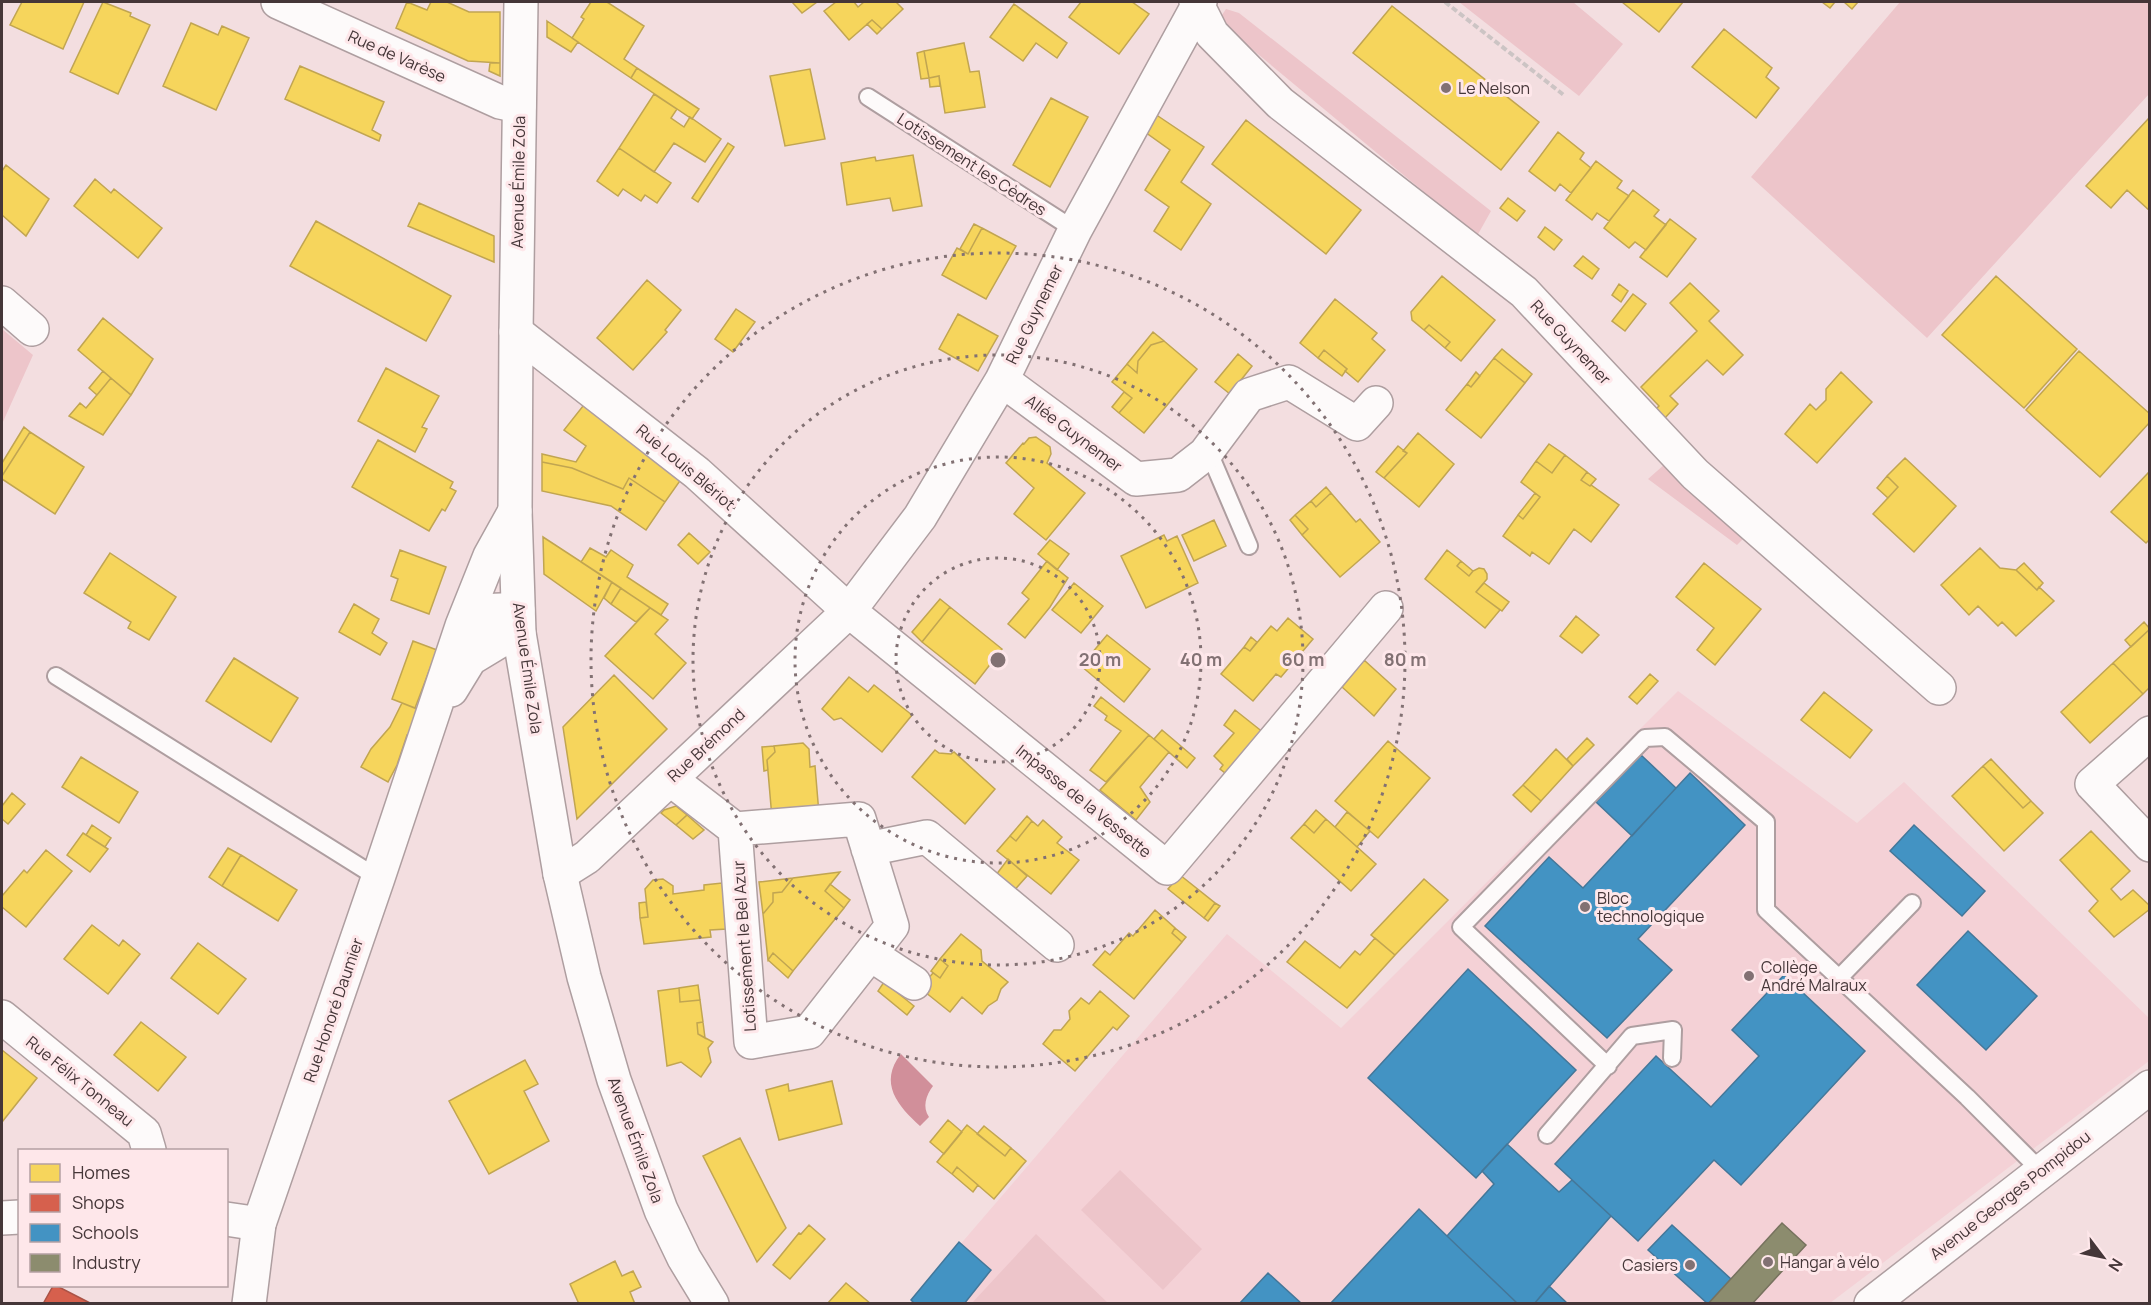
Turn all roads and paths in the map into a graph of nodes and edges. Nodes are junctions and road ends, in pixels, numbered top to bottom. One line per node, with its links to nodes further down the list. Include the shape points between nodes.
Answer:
1 (278, 2): 7 (street, Rue de Varèse, via 500,102)
2 (521, 2): 7 (street, Avenue Émile Zola)
3 (1198, 2): 8 (street, Rue Guynemer); 22 (street, Rue Guynemer, via 1212,34 1280,103 1524,292 1695,474)
4 (1445, 2): 5 (path)
5 (1565, 96)
6 (868, 97): 8 (lane, Lotissement les Cèdres)
7 (519, 106): 11 (street, Avenue Émile Zola)
8 (1075, 230): 12 (street, Rue Guynemer)
9 (2, 303): 10 (street)
10 (32, 329)
11 (516, 332): 15 (street, Avenue Émile Zola); 18 (street, Rue Louis Blériot, via 697,473)
12 (1002, 380): 14 (street, Allée Guynemer, via 1136,479 1178,475); 18 (street, Rue Guynemer, via 920,517)
13 (1376, 403): 14 (street, Allée Guynemer, via 1358,424 1288,382 1249,395)
14 (1208, 450): 16 (lane)
15 (515, 511): 19 (street, Avenue Émile Zola); 20 (street, Rue Honoré Daumier, via 490,556)
16 (1249, 546)
17 (1386, 608): 18 (street, Impasse de la Vessette, via 1167,868)
18 (849, 611): 25 (street, Rue Brémond)
19 (518, 621): 20 (street, via 498,609 483,612); 23 (street, Rue Honoré Daumier, via 511,634 470,659); 29 (street, Avenue Émile Zola)
20 (462, 626): 23 (street, Rue Honoré Daumier)
21 (56, 676): 30 (lane)
22 (1939, 688)
23 (432, 719): 30 (street, Rue Honoré Daumier)
24 (2147, 740): 27 (street, via 2092,784)
25 (670, 779): 26 (street); 29 (street, Rue Brémond, via 587,857)
26 (735, 829): 28 (street, Lotissement le Bel Azur, via 858,819); 33 (street, Lotissement le Bel Azur, via 751,1042 809,1032)
27 (2150, 845)
28 (868, 849): 32 (street, via 927,837); 33 (street, Lotissement le Bel Azur, via 892,926)
29 (560, 874): 48 (street, Avenue Émile Zola, via 584,977 640,1156 684,1258)
30 (378, 878): 46 (street, Rue Honoré Daumier)
31 (1912, 903): 34 (lane)
32 (1057, 945)
33 (870, 954): 35 (street)
34 (1839, 978): 38 (lane, via 1766,910 1766,822 1665,737 1645,738 1461,927); 42 (lane)
35 (914, 983)
36 (2, 1017): 41 (street, Rue Félix Tonneau, via 144,1133)
37 (1672, 1058): 38 (lane, via 1673,1030 1632,1036)
38 (1608, 1065): 40 (lane)
39 (2150, 1087): 42 (street, Avenue Georges Pompidou)
40 (1547, 1135)
41 (149, 1149)
42 (2040, 1170): 49 (street, Avenue Georges Pompidou)
43 (18, 1217): 44 (street)
44 (2, 1218)
45 (228, 1219): 46 (street)
46 (259, 1224): 47 (street, Rue Honoré Daumier)
47 (249, 1304)
48 (712, 1304)
49 (1870, 1304)

